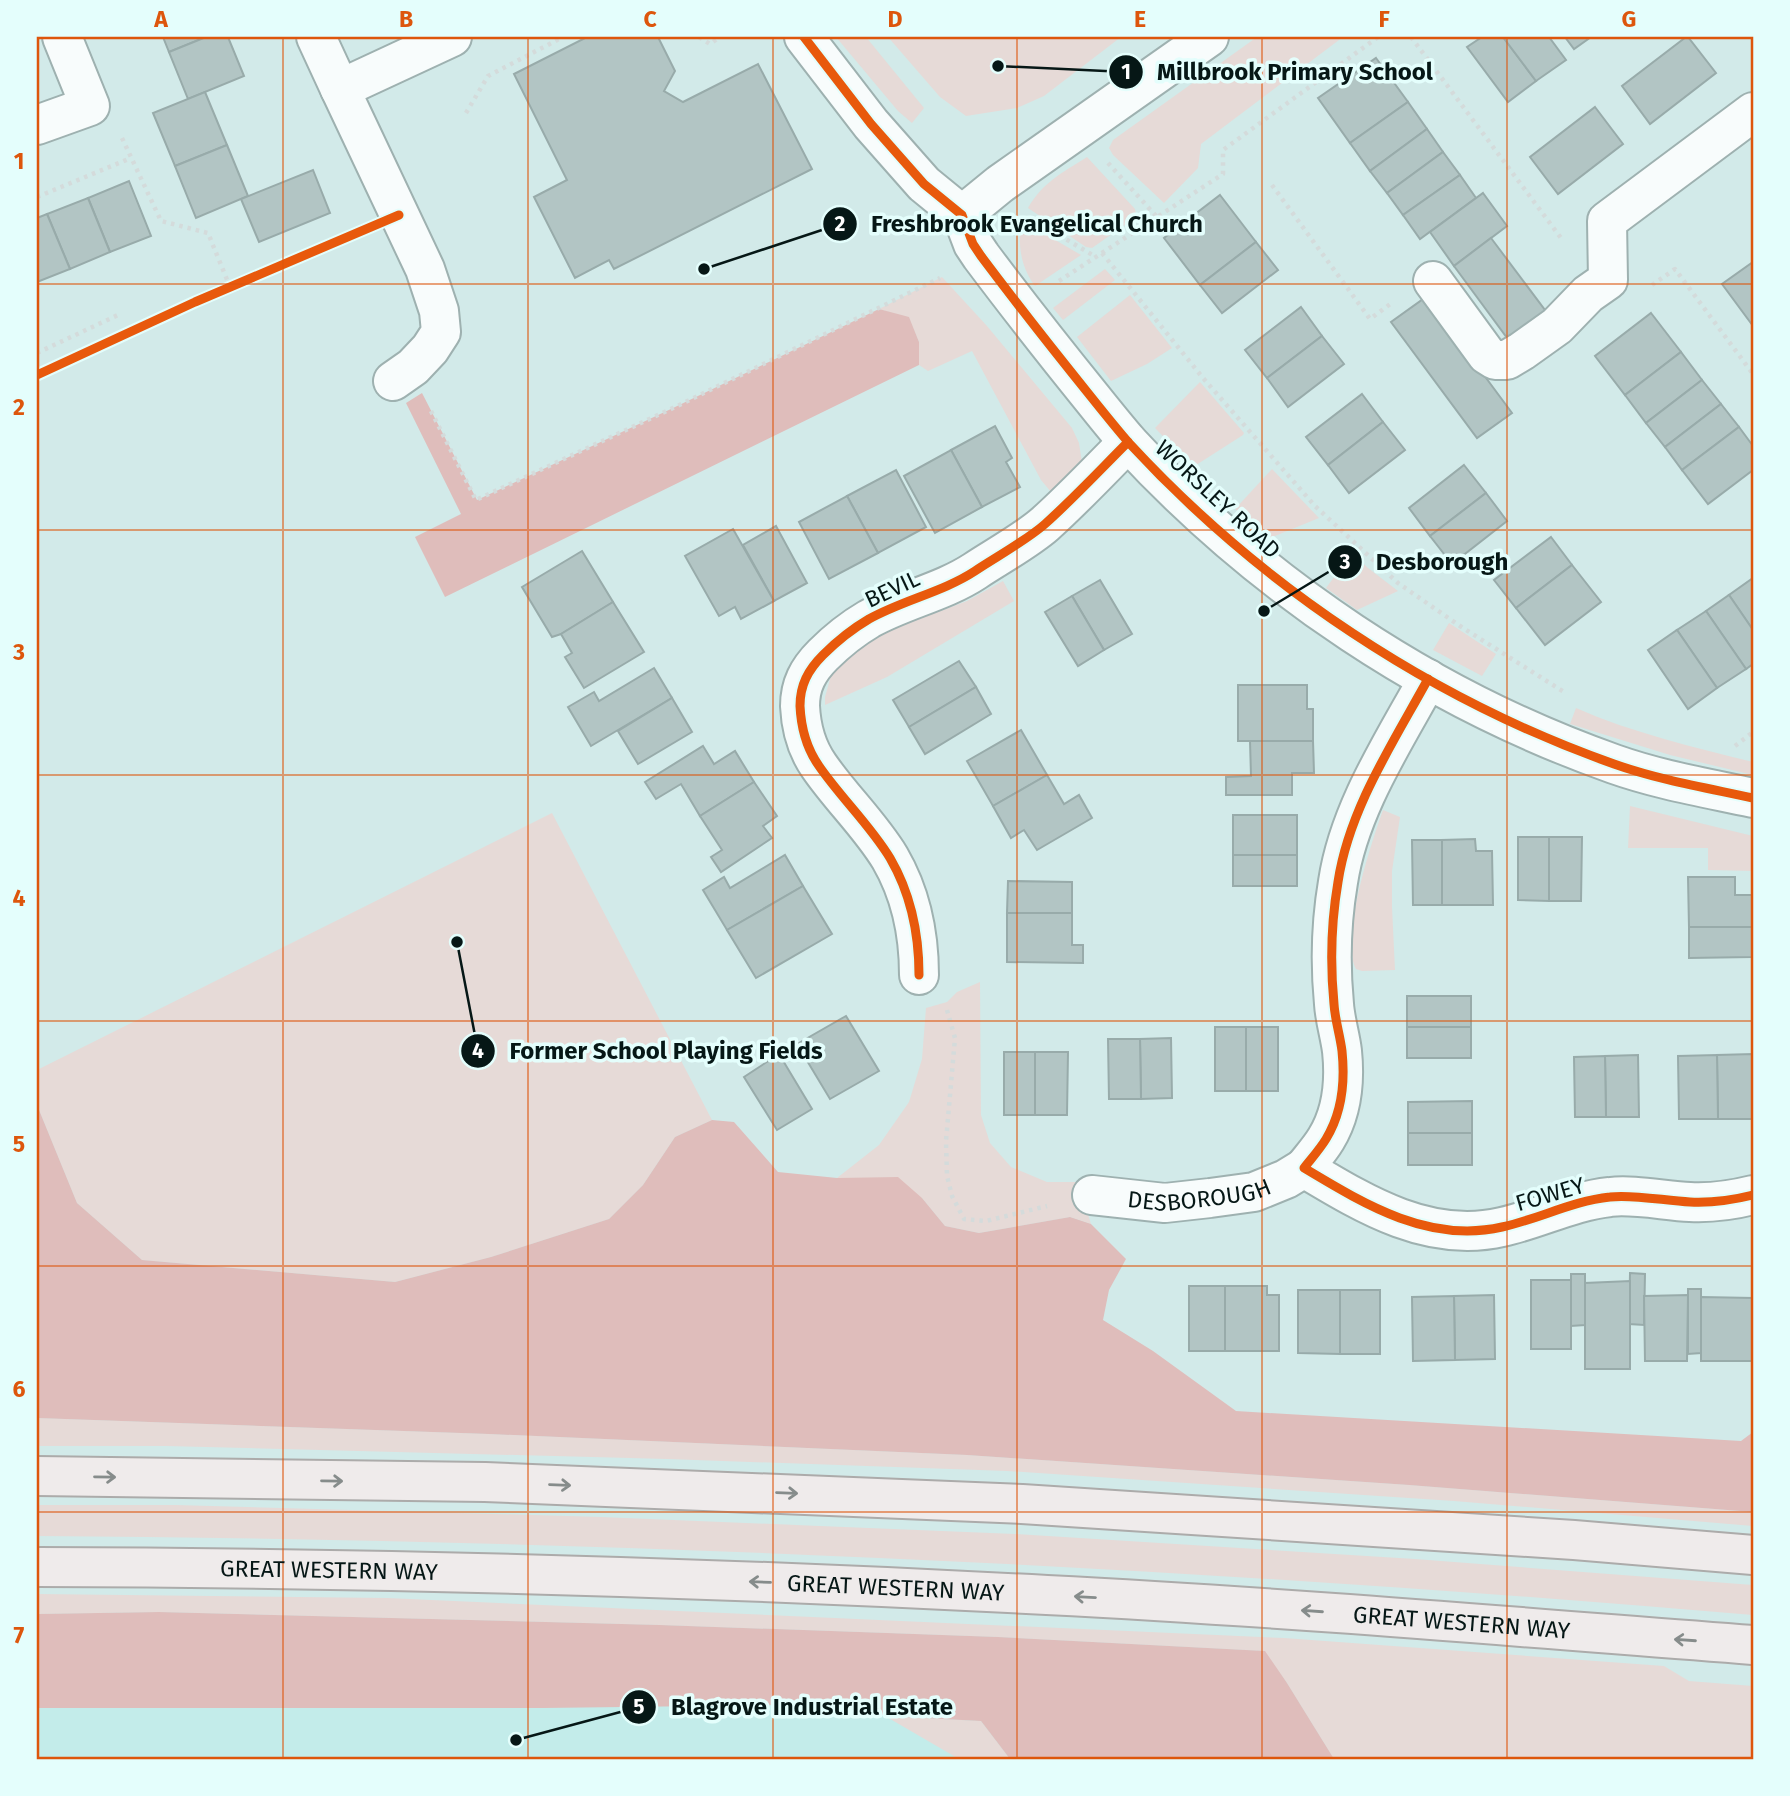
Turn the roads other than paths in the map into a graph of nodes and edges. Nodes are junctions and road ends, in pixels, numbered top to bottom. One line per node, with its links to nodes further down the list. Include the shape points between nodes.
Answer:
1 (62, 37): 8 (street, via 90,106)
2 (316, 37): 6 (street)
3 (452, 37): 6 (street)
4 (804, 37): 9 (street, WORSLEY ROAD, via 923,184)
5 (1209, 37): 9 (street)
6 (340, 89): 11 (street, via 425,268 439,311 441,332)
7 (1753, 112): 10 (street, via 1607,221 1608,280 1557,326 1507,360 1488,355)
8 (37, 125)
9 (962, 215): 12 (street, WORSLEY ROAD, via 981,256)
10 (1433, 281)
11 (403, 374)
12 (1128, 442): 13 (street, WORSLEY ROAD, via 1210,523 1283,585); 15 (street, BEVIL, via 1043,526 967,576 869,619 835,643 810,668 804,682 800,697 803,729 815,759 901,878 915,926)
13 (1427, 679): 14 (street, WORSLEY ROAD, via 1491,712 1616,765); 16 (street, DESBOROUGH, via 1350,832 1336,893 1331,961 1343,1079 1327,1139)
14 (1753, 798)
15 (919, 975)
16 (1304, 1168): 17 (street, DESBOROUGH, via 1254,1192 1210,1198 1165,1203); 19 (street, DESBOROUGH)
17 (1092, 1195)
18 (1753, 1195): 19 (street, FOWEY, via 1693,1203 1612,1197 1566,1206 1500,1228 1465,1232)
19 (1400, 1219)
20 (37, 1476): 21 (main road, one-way to 21, via 485,1482 1009,1503)
21 (1753, 1555)
22 (37, 1567): 23 (main road, GREAT WESTERN WAY, one-way to 22, via 1324,1611 1032,1594 485,1573)
23 (1753, 1645)

